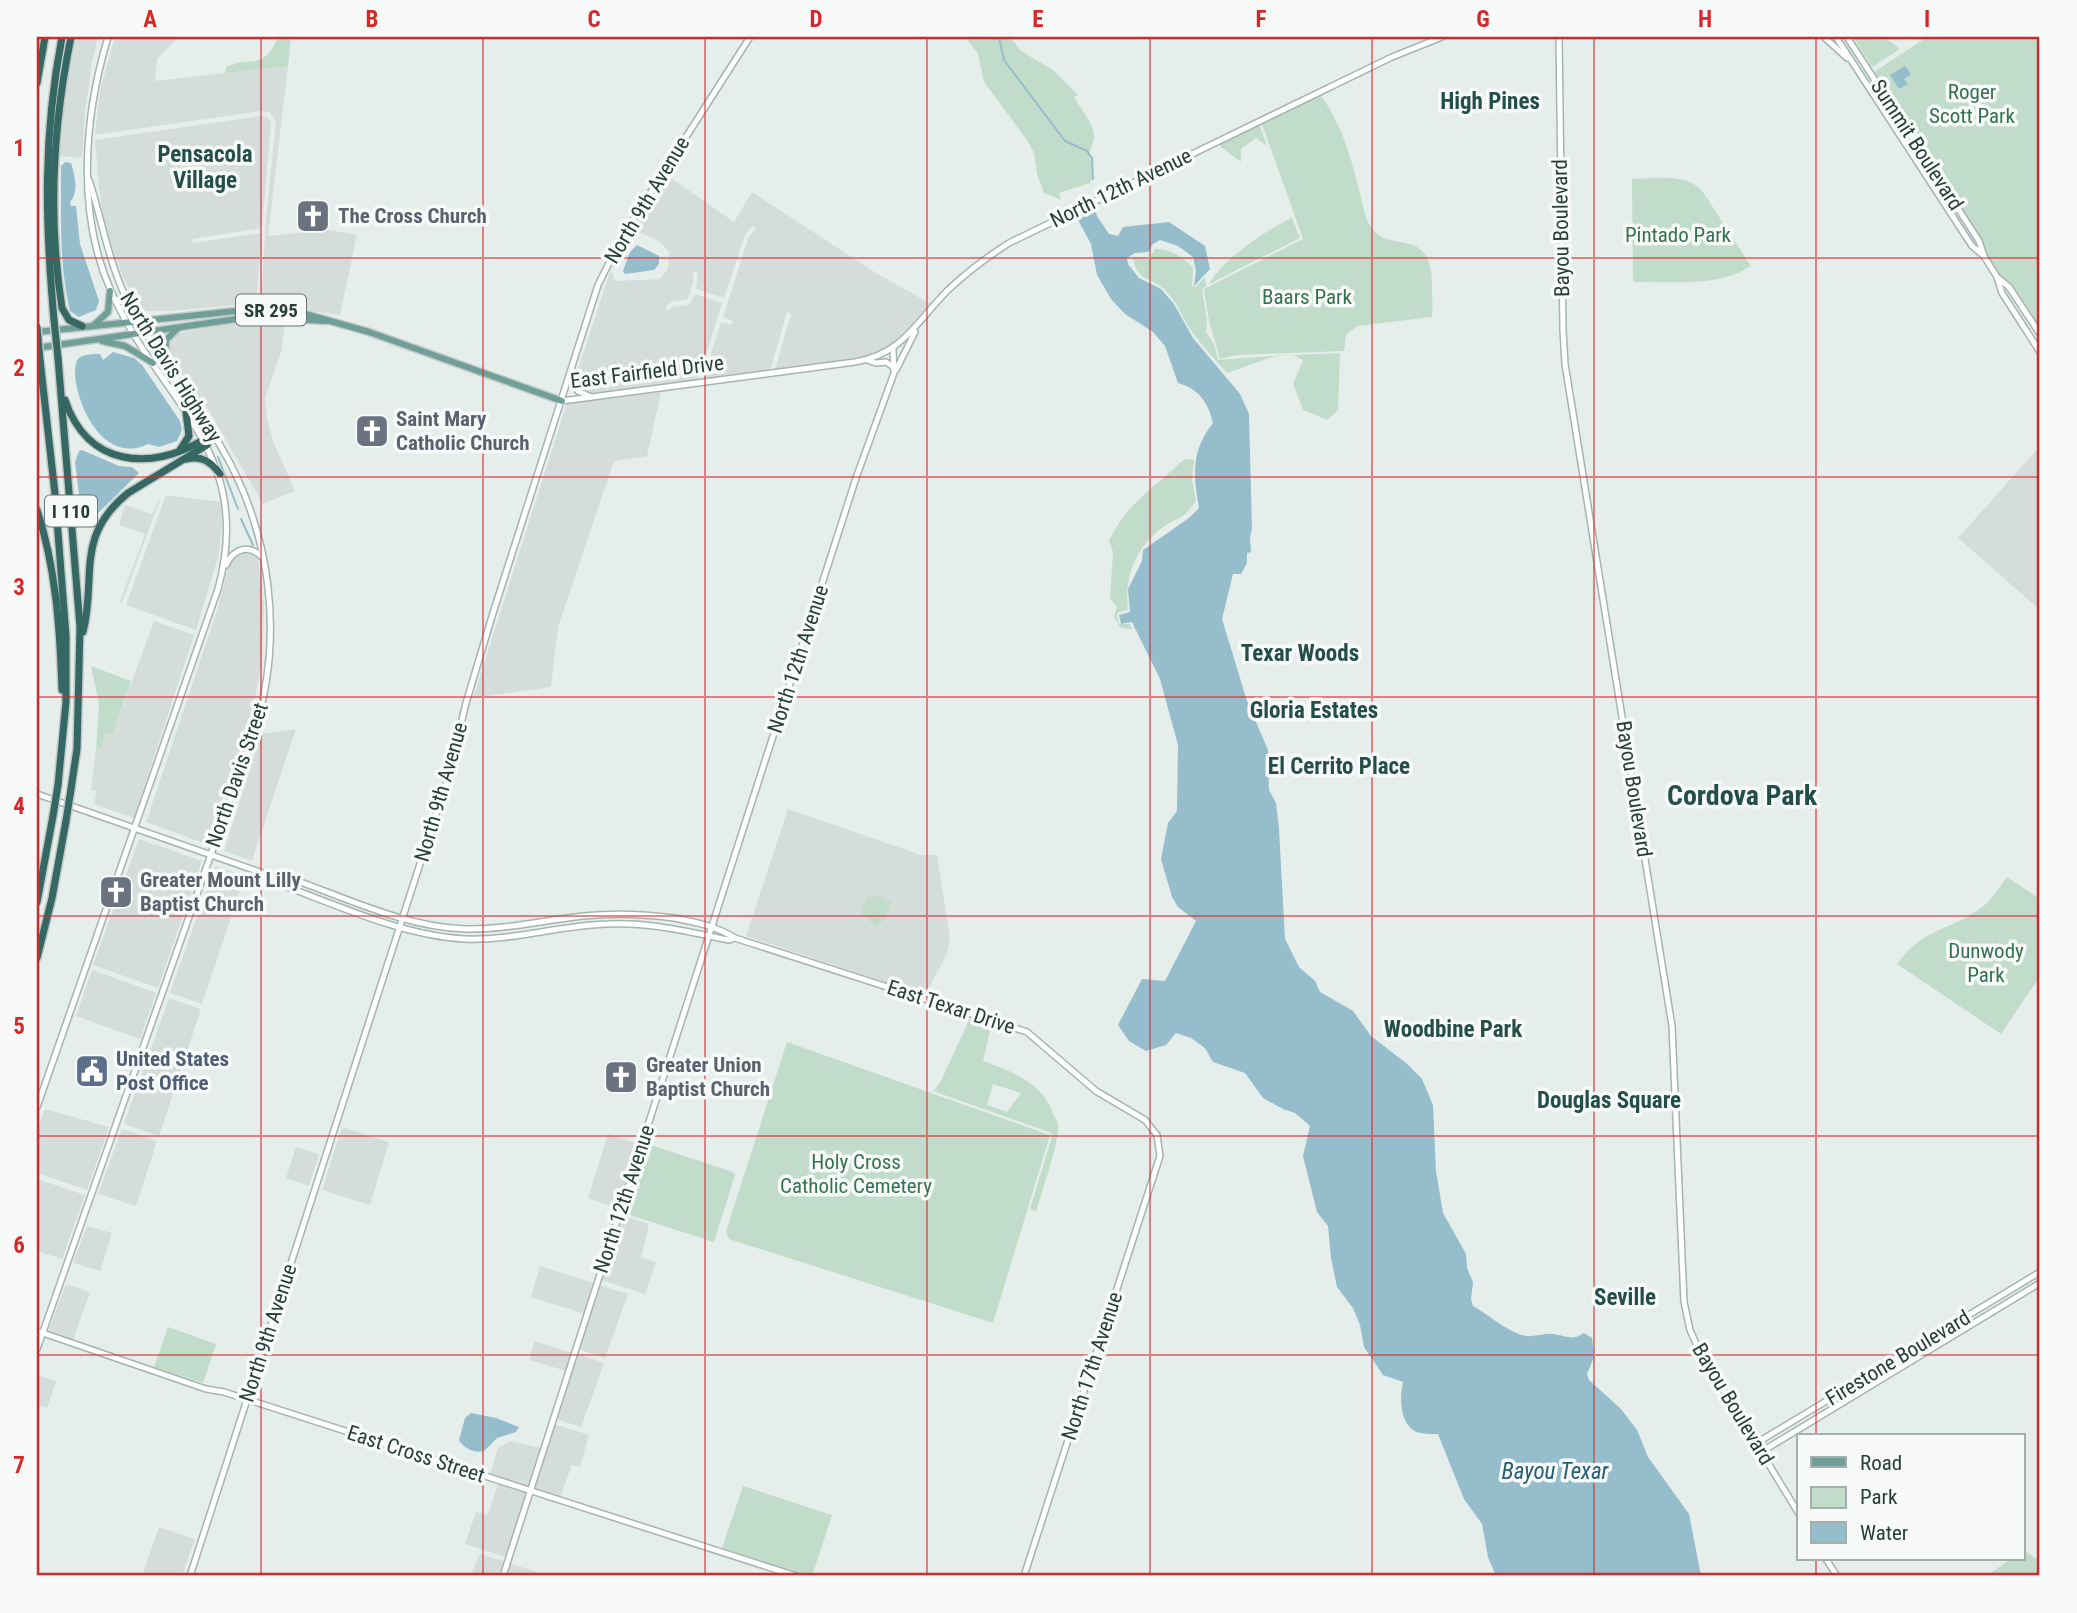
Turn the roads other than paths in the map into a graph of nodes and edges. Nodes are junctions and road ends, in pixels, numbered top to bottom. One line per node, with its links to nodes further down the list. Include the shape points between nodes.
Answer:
1 (45, 37): 12 (highway)
2 (62, 37): 37 (highway, I 110, bridge, via 46,176)
3 (71, 37): 21 (highway, via 58,121 55,229 62,308 69,320)
4 (108, 37): 13 (main road, North Davis Highway, via 92,102)
5 (750, 37): 36 (main road, North 9th Avenue, via 618,243 598,285)
6 (1441, 37): 22 (main road, North 12th Avenue, via 1009,243 946,293)
7 (1559, 37): 71 (main road, Bayou Boulevard, via 1566,364 1672,1026 1684,1302 1698,1348)
8 (1824, 37): 11 (main road, Summit Boulevard)
9 (1836, 37): 11 (main road, Summit Boulevard)
10 (1847, 37): 14 (main road, Summit Boulevard, via 1979,241)
11 (1854, 65): 14 (main road, Summit Boulevard, via 1972,246)
12 (37, 83)
13 (89, 180): 16 (main road, North Davis Highway, via 91,225); 17 (main road, North Davis Highway, via 111,263)
14 (1984, 256): 15 (main road, Summit Boulevard)
15 (1997, 277): 27 (main road, Summit Boulevard, via 2009,287); 31 (main road, Summit Boulevard, via 2002,293)
16 (110, 290): 19 (main road, North Davis Highway); 20 (main road, via 108,312)
17 (140, 321): 18 (main road, East Fairfield Drive / SR 295, via 258,310 303,313); 19 (main road, East Fairfield Drive / SR 295); 25 (main road, North Davis Highway)
18 (331, 321): 23 (main road, East Fairfield Drive / SR 295, via 250,318); 39 (main road, East Fairfield Drive / SR 295)
19 (128, 323): 20 (main road, East Fairfield Drive / SR 295); 26 (main road, North Davis Highway)
20 (93, 325): 21 (main road, East Fairfield Drive / SR 295)
21 (82, 326): 24 (main road, East Fairfield Drive / SR 295)
22 (918, 326): 30 (main road, North 12th Avenue); 35 (main road)
23 (178, 328): 25 (main road, East Fairfield Drive / SR 295); 33 (main road, via 166,340)
24 (37, 330): 52 (highway, I 110, bridge, via 65,603)
25 (146, 332): 26 (main road, East Fairfield Drive / SR 295); 33 (main road, North Davis Highway)
26 (135, 334): 28 (main road, East Fairfield Drive / SR 295); 34 (main road, North Davis Highway)
27 (2040, 334)
28 (93, 340): 29 (main road, East Fairfield Drive / SR 295); 34 (main road, via 125,346)
29 (37, 348)
30 (893, 349): 32 (main road, East Fairfield Drive); 35 (main road, North 12th Avenue)
31 (2040, 352)
32 (867, 360): 35 (main road, via 886,362); 38 (main road, East Fairfield Drive)
33 (165, 362): 41 (main road, North Davis Highway)
34 (153, 363): 40 (main road, North Davis Highway)
35 (894, 370): 60 (main road, North 12th Avenue)
36 (569, 378): 38 (main road, via 578,391); 39 (main road, North 9th Avenue)
37 (60, 379): 44 (highway, via 73,420 97,445 136,460); 51 (highway, I 110)
38 (593, 398): 39 (main road, East Fairfield Drive)
39 (562, 401): 58 (main road, North 9th Avenue, via 482,649 450,771)
40 (186, 412): 43 (main road, North Davis Highway); 44 (highway, via 188,440)
41 (213, 433): 42 (main road, North Davis Highway); 43 (main road)
42 (216, 440): 43 (main road); 48 (main road, North Davis Highway)
43 (205, 442): 44 (highway); 45 (highway); 46 (main road, North Davis Highway)
44 (169, 456)
45 (182, 460): 46 (highway, via 206,460); 51 (highway, via 118,501 100,526 89,563)
46 (219, 474): 50 (main road, North Davis Highway, via 228,523)
47 (37, 510): 52 (highway, via 59,618)
48 (250, 510): 49 (main road, North Davis Street)
49 (264, 559): 50 (main road, via 254,550 240,550 232,554); 55 (main road, North Davis Street, via 271,624 265,691)
50 (222, 575): 54 (main road)
51 (80, 642): 63 (highway, I 110, bridge, via 77,749)
52 (63, 736): 57 (highway, I 110, bridge)
53 (37, 793): 54 (main road)
54 (134, 828): 55 (main road); 64 (main road)
55 (211, 855): 56 (main road); 68 (main road, North Davis Street)
56 (276, 878): 58 (main road, via 287,877); 59 (main road, via 282,885)
57 (37, 902)
58 (403, 918): 59 (main road, North 9th Avenue); 60 (main road, via 453,928 492,929 621,914)
59 (400, 927): 61 (main road, via 466,939 625,923); 70 (main road, North 9th Avenue)
60 (712, 927): 61 (main road, North 12th Avenue); 62 (main road)
61 (709, 936): 62 (main road); 73 (main road, North 12th Avenue)
62 (735, 938): 65 (main road, East Texar Drive, via 1027,1032 1096,1091 1150,1125 1159,1140)
63 (37, 958)
64 (37, 1107)
65 (1160, 1156): 79 (main road, North 17th Avenue)
66 (2040, 1272): 71 (main road, Firestone Boulevard)
67 (2040, 1283): 72 (main road, Firestone Boulevard)
68 (40, 1331): 69 (main road, North Davis Street); 70 (main road, East Cross Street)
69 (37, 1349)
70 (246, 1400): 73 (main road, East Cross Street); 76 (main road, North 9th Avenue)
71 (1755, 1444): 72 (main road, Bayou Boulevard)
72 (1761, 1452): 74 (main road, Bayou Boulevard)
73 (530, 1490): 77 (main road, North 12th Avenue); 78 (main road, East Cross Street)
74 (1797, 1511)
75 (1827, 1560): 80 (main road)
76 (190, 1576)
77 (503, 1576)
78 (796, 1576)
79 (1024, 1576)
80 (1837, 1576)

